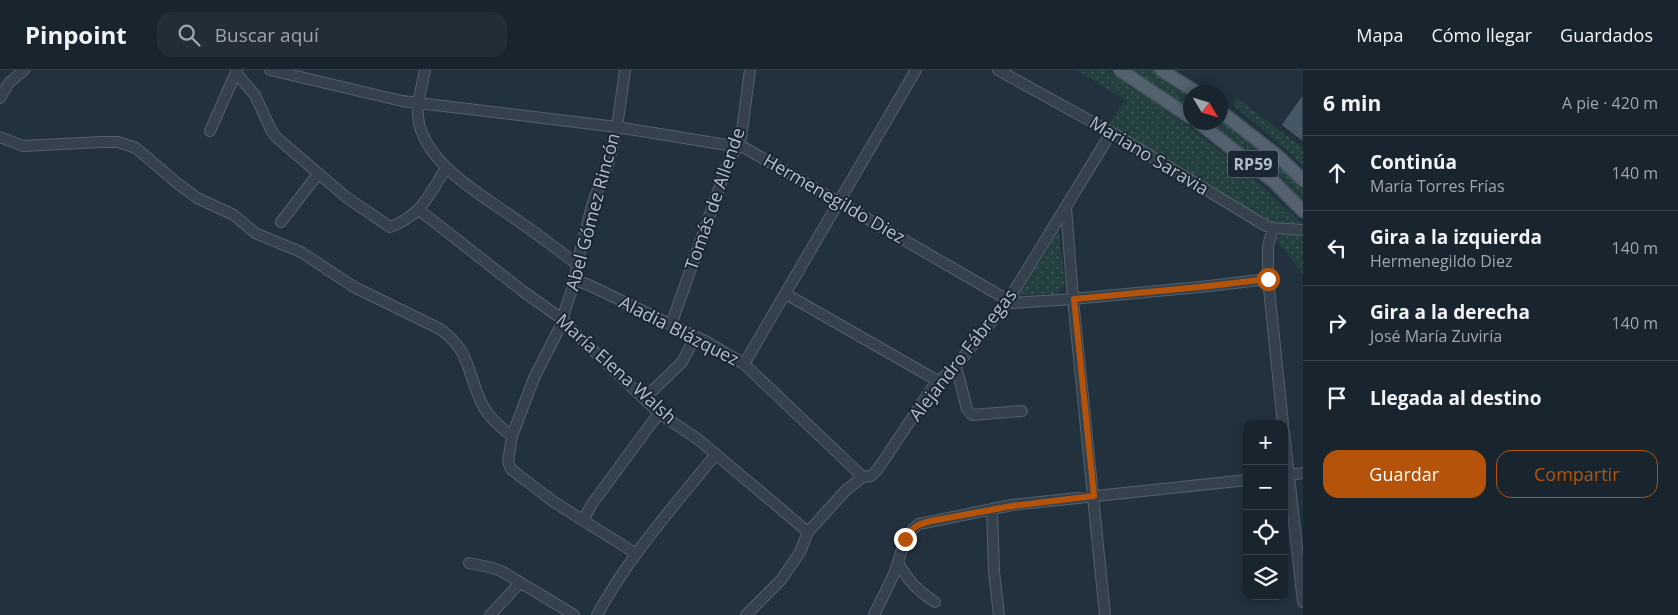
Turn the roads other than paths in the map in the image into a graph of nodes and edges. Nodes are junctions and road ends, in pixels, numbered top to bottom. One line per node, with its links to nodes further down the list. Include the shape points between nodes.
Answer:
1 (24, 70): 12 (street, via 9,83)
2 (270, 70): 13 (street, Hermenegildo Diez)
3 (425, 70): 13 (street)
4 (625, 70): 16 (street, Abel Gómez Rincón)
5 (750, 70): 21 (street, Tomás de Allende)
6 (916, 70): 25 (street)
7 (998, 70): 19 (street, Mariano Saravia)
8 (1120, 70): 14 (main road)
9 (1161, 70): 11 (main road)
10 (236, 71): 18 (street); 23 (street, via 255,95 272,132)
11 (1185, 85)
12 (0, 98)
13 (419, 103): 16 (street, Hermenegildo Diez); 22 (street, via 419,126 425,140)
14 (1183, 112)
15 (1228, 116): 24 (main road, RP59)
16 (617, 127): 21 (street, Hermenegildo Diez); 32 (street, Abel Gómez Rincón)
17 (1208, 130): 28 (main road, RP59, via 1272,181)
18 (210, 131)
19 (1111, 133): 26 (street, Alejandro Fábregas); 30 (street, Mariano Saravia)
20 (0, 137): 48 (street, via 23,146 118,142 136,148 197,198 234,215 255,233 301,252 354,287 452,338 463,354 483,406)
21 (737, 146): 25 (street, Hermenegildo Diez); 39 (street, Tomás de Allende)
22 (446, 168): 27 (street); 32 (street)
23 (318, 174): 27 (street, via 390,227); 29 (street)
24 (1303, 180)
25 (839, 202): 35 (street); 37 (street, Hermenegildo Diez)
26 (1066, 206): 36 (street); 37 (street, Alejandro Fábregas)
27 (419, 210): 38 (street, María Elena Walsh)
28 (1303, 211)
29 (281, 222)
30 (1273, 228): 31 (street, Mariano Saravia); 33 (street, via 1268,246)
31 (1303, 230)
32 (576, 264): 34 (street, Abel Gómez Rincón)
33 (1268, 279): 36 (street, Hermenegildo Diez); 47 (street)
34 (575, 280): 38 (street, Abel Gómez Rincón); 39 (street, Aladia Blázquez)
35 (786, 294): 41 (street); 43 (street)
36 (1074, 299): 37 (street, Hermenegildo Diez); 55 (street)
37 (1008, 301): 42 (street, Alejandro Fábregas)
38 (562, 319): 44 (street, María Elena Walsh); 48 (street, Abel Gómez Rincón, via 534,378)
39 (670, 324): 40 (street, Aladia Blázquez)
40 (695, 336): 41 (street, Aladia Blázquez); 44 (street, via 682,362)
41 (744, 364): 52 (street, Aladia Blázquez)
42 (956, 366): 43 (street, Alejandro Fábregas); 45 (street, via 967,409 972,415)
43 (938, 381): 52 (street, Alejandro Fábregas, via 878,470)
44 (645, 398): 46 (street, María Elena Walsh)
45 (1022, 411)
46 (659, 413): 49 (street, María Elena Walsh); 57 (street)
47 (1284, 420)
48 (512, 436): 57 (street, Abel Gómez Rincón, via 508,462 511,469)
49 (716, 454): 58 (street, María Elena Walsh); 59 (street)
50 (1303, 473): 51 (street)
51 (1288, 475)
52 (863, 477): 58 (street, Alejandro Fábregas, via 846,490)
53 (1243, 480): 55 (street)
54 (1288, 483): 64 (street)
55 (1094, 496): 56 (street); 71 (street)
56 (992, 509): 60 (street, via 919,524 908,534); 70 (street)
57 (583, 520): 59 (street)
58 (808, 532): 68 (street, Alejandro Fábregas, via 800,552 781,580)
59 (635, 553): 67 (street)
60 (898, 562): 63 (street, via 913,585); 69 (street)
61 (469, 563): 62 (street, via 493,568)
62 (520, 583): 65 (street); 66 (street)
63 (935, 602)
64 (1303, 602)
65 (490, 615)
66 (574, 615)
67 (597, 615)
68 (746, 615)
69 (874, 615)
70 (999, 615)
71 (1105, 615)

